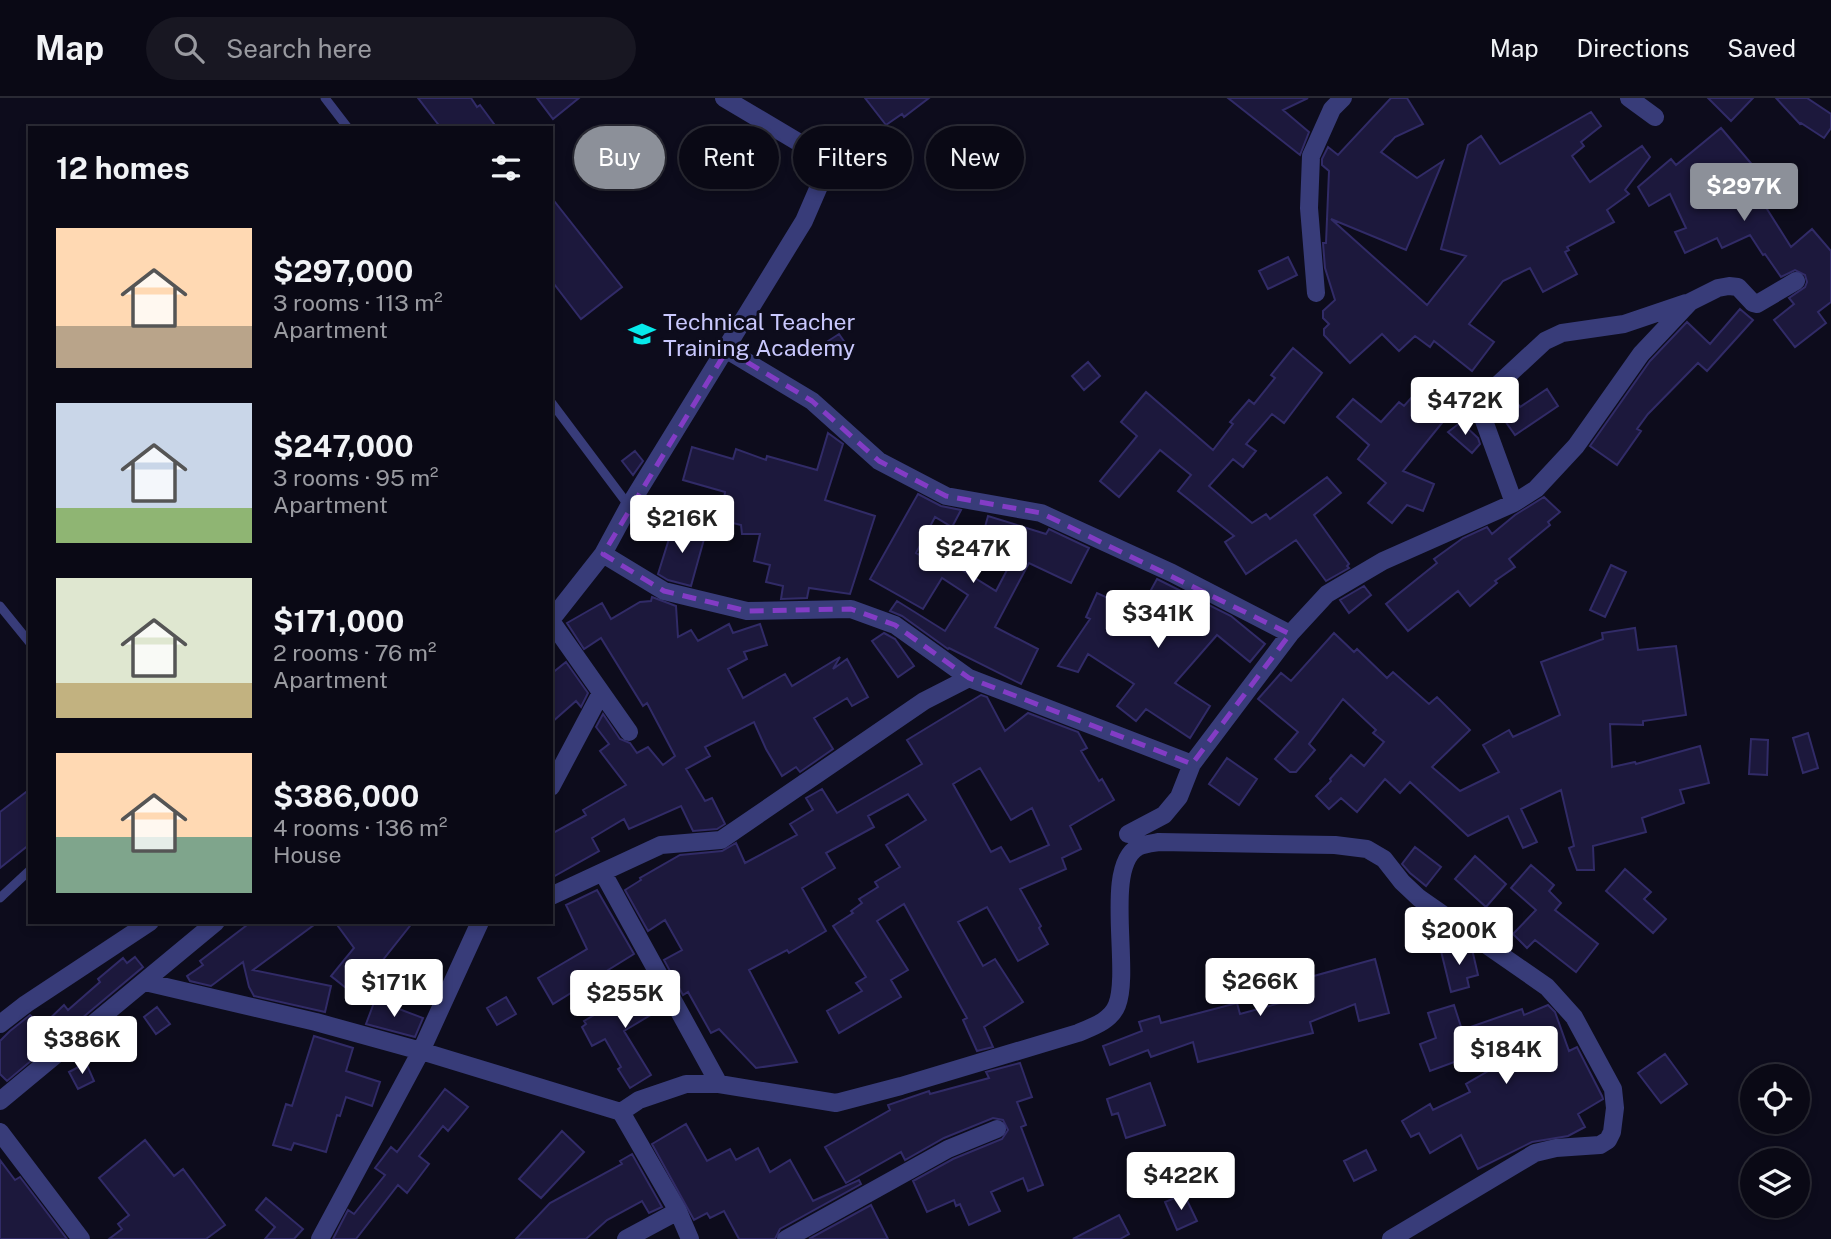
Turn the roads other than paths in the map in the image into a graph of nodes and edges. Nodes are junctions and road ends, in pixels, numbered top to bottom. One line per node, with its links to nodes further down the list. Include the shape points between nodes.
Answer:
1 (325, 98): 6 (lane)
2 (724, 98): 10 (street, via 831,161 804,221)
3 (1343, 98): 8 (street, via 1332,109 1311,156 1309,208)
4 (1629, 98): 5 (street)
5 (1655, 117)
6 (346, 126)
7 (1796, 281): 9 (street, via 1757,304 1738,287 1729,286)
8 (1316, 293)
9 (1690, 302): 12 (street, via 1641,354 1576,446 1536,489); 12 (street, via 1624,324 1562,333 1545,341 1491,391 1483,418)
10 (727, 350): 13 (street); 18 (street, via 811,401 879,461 946,496 1041,513)
11 (553, 405): 13 (lane)
12 (1514, 503): 18 (street, via 1371,567 1327,594)
13 (629, 506): 14 (street)
14 (603, 554): 16 (street); 20 (street, via 664,592 747,611 851,609 895,625)
15 (0, 606): 19 (lane)
16 (553, 617)
17 (553, 623): 21 (street)
18 (1290, 634): 23 (street)
19 (28, 641)
20 (969, 677): 23 (street); 27 (street, via 925,701 721,839 661,845)
21 (601, 693): 22 (street); 24 (street)
22 (629, 732)
23 (1192, 764): 25 (street, via 1179,797 1164,815)
24 (553, 783)
25 (1128, 834)
26 (28, 872): 29 (lane)
27 (603, 873): 28 (street); 36 (street)
28 (553, 894)
29 (0, 898)
30 (147, 924): 34 (street)
31 (214, 924): 33 (street)
32 (479, 924): 35 (street)
33 (145, 982): 35 (street); 37 (street)
34 (0, 1024)
35 (421, 1051): 38 (street); 43 (street)
36 (719, 1084): 38 (street, via 686,1084 639,1100); 47 (street, via 836,1103 1100,1024 1116,1007 1121,979 1120,878 1126,859 1138,847 1159,842 1367,849 1384,859 1419,898 1547,987 1574,1017 1613,1089 1615,1108 1612,1132 1600,1145 1535,1153)
37 (0, 1101)
38 (621, 1112): 41 (street)
39 (997, 1129): 46 (street, via 948,1149)
40 (0, 1132): 42 (street)
41 (678, 1211): 44 (street); 45 (street)
42 (81, 1239)
43 (320, 1239)
44 (626, 1239)
45 (690, 1239)
46 (786, 1239)
47 (1391, 1239)

